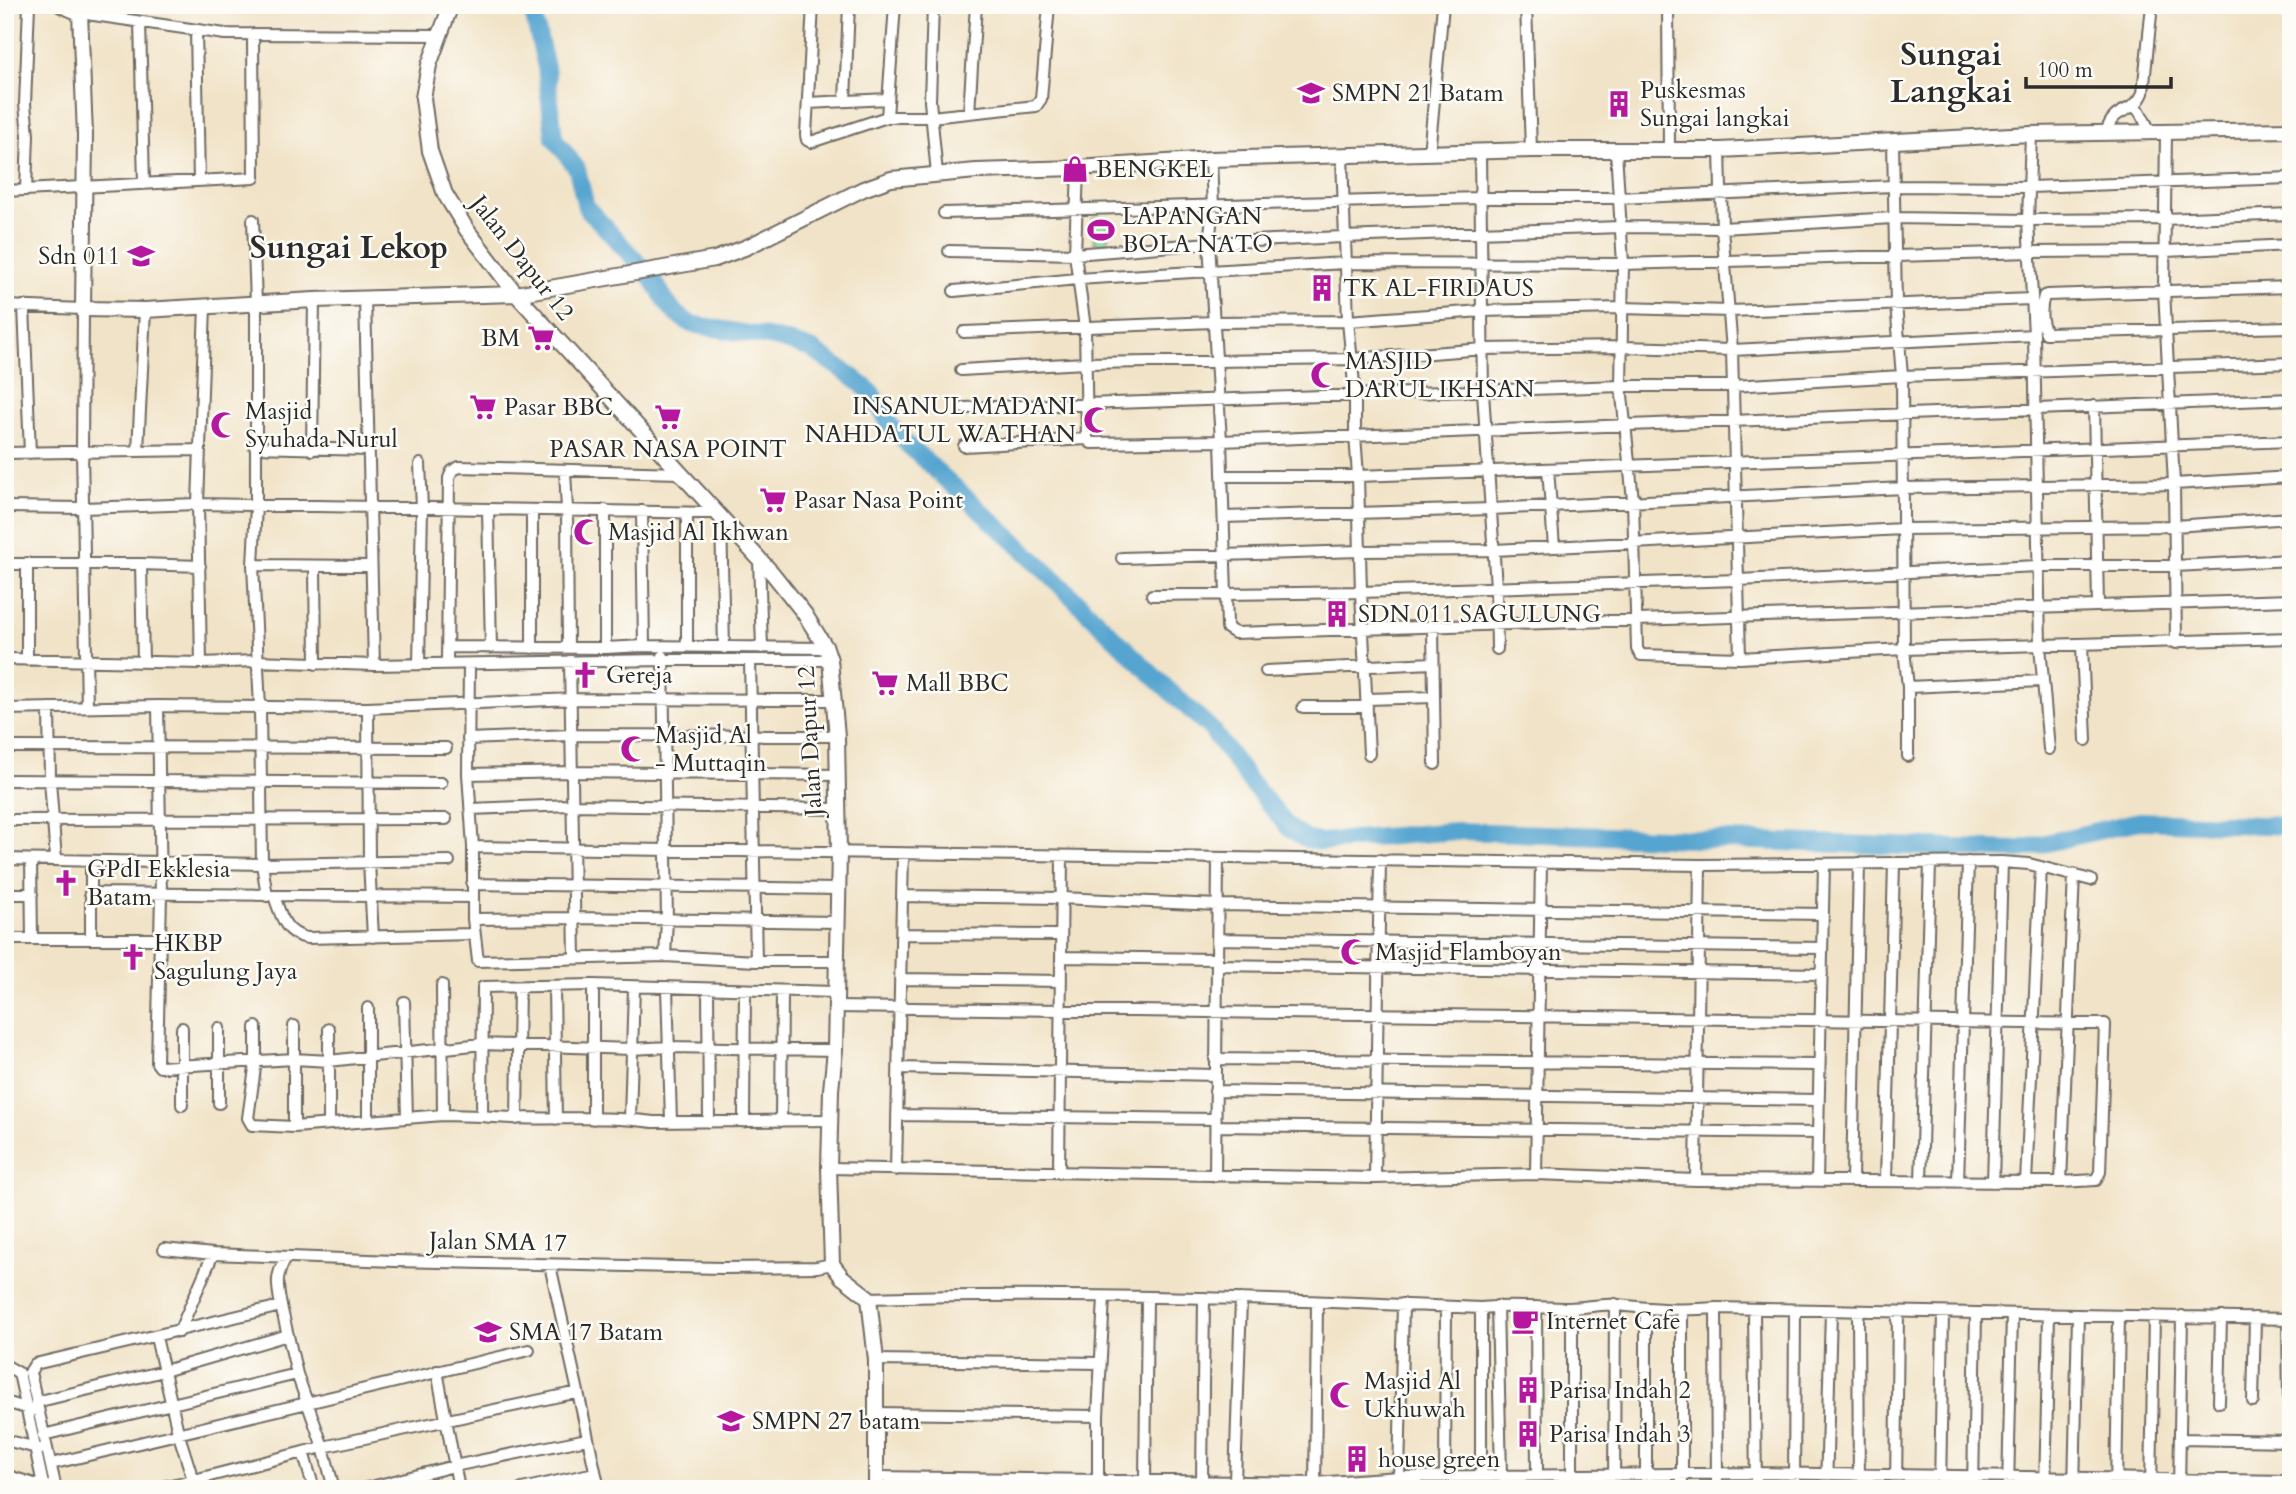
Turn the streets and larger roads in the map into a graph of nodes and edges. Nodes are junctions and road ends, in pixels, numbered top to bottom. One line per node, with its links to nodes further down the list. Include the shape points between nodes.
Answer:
1 (29, 5): 48 (street)
2 (61, 5): 14 (street)
3 (451, 5): 18 (street, Jalan Dapur 12)
4 (813, 5): 21 (street)
5 (849, 5): 20 (street)
6 (895, 5): 19 (street)
7 (933, 5): 25 (street)
8 (976, 5): 23 (street)
9 (1049, 5): 23 (street, via 1040,103)
10 (1443, 5): 36 (street)
11 (1526, 5): 32 (street)
12 (1668, 5): 31 (street)
13 (2152, 5): 22 (street, via 2143,93)
14 (80, 13): 15 (street); 46 (street)
15 (140, 23): 16 (street); 44 (street)
16 (195, 30): 17 (street); 42 (street)
17 (253, 34): 18 (street); 42 (street, via 254,178)
18 (440, 35): 82 (street, Jalan Dapur 12, via 423,90 432,158 445,194 467,230)
19 (888, 99): 20 (street); 24 (street)
20 (845, 101): 21 (street)
21 (808, 103): 24 (street, via 806,135 811,142)
22 (2134, 106): 27 (street, via 2113,115); 28 (street)
23 (969, 113): 25 (street)
24 (887, 117): 25 (street)
25 (931, 117): 40 (street)
26 (2291, 130): 28 (street)
27 (2106, 133): 28 (street); 29 (street)
28 (2159, 133): 43 (street)
29 (2031, 134): 30 (street); 47 (street)
30 (1893, 141): 34 (street); 45 (street)
31 (1669, 149): 33 (street); 34 (street)
32 (1531, 150): 33 (street); 35 (street)
33 (1616, 150): 52 (street)
34 (1720, 150): 50 (street)
35 (1480, 153): 36 (street); 51 (street)
36 (1429, 154): 37 (street)
37 (1342, 157): 38 (street); 53 (street)
38 (1211, 159): 39 (street); 54 (street)
39 (1077, 167): 40 (street); 55 (street)
40 (937, 174): 82 (street, via 891,179 863,189 747,247 696,264)
41 (2291, 178): 43 (street)
42 (199, 181): 44 (street)
43 (2164, 183): 47 (street); 59 (street)
44 (144, 184): 46 (street)
45 (1893, 186): 47 (street); 50 (street); 58 (street)
46 (85, 187): 48 (street); 92 (street)
47 (2029, 187): 61 (street)
48 (26, 190): 49 (street)
49 (5, 191)
50 (1721, 195): 52 (street); 63 (street)
51 (1479, 198): 52 (street); 53 (street); 64 (street)
52 (1618, 198): 62 (street)
53 (1343, 202): 54 (street); 65 (street)
54 (1213, 207): 55 (street); 66 (street)
55 (1075, 210): 56 (street); 71 (street)
56 (944, 213)
57 (2291, 214): 59 (street)
58 (1893, 218): 61 (street); 63 (street); 72 (street)
59 (2164, 219): 61 (street); 69 (street)
60 (253, 220): 86 (street)
61 (2028, 220): 70 (street)
62 (1620, 227): 63 (street); 64 (street); 75 (street)
63 (1721, 228): 73 (street)
64 (1480, 232): 65 (street); 76 (street)
65 (1343, 237): 66 (street); 74 (street)
66 (1209, 243): 71 (street); 77 (street)
67 (2291, 245): 69 (street)
68 (949, 251): 71 (street)
69 (2166, 251): 70 (street); 80 (street)
70 (2031, 252): 72 (street); 84 (street)
71 (1075, 254): 78 (street)
72 (1896, 256): 73 (street); 87 (street)
73 (1726, 261): 75 (street); 94 (street)
74 (1344, 263): 76 (street); 77 (street); 96 (street)
75 (1623, 264): 76 (street); 91 (street)
76 (1482, 265): 95 (street)
77 (1210, 270): 78 (street); 97 (street)
78 (1077, 279): 81 (street); 99 (street)
79 (2291, 287): 80 (street)
80 (2164, 290): 101 (street); 101 (street, via 2047,295 2041,308 2046,333)
81 (954, 291)
82 (516, 294): 83 (street); 153 (street, Jalan Dapur 12)
83 (365, 298): 85 (street); 141 (street)
84 (2031, 299): 87 (street); 102 (street)
85 (314, 300): 86 (street); 140 (street)
86 (256, 303): 90 (street); 136 (street)
87 (1896, 304): 94 (street); 103 (street)
88 (5, 306): 89 (street)
89 (24, 306): 92 (street); 145 (street)
90 (205, 306): 93 (street); 139 (street)
91 (1622, 308): 94 (street); 95 (street); 104 (street)
92 (83, 309): 93 (street); 142 (street)
93 (145, 310): 138 (street)
94 (1730, 311): 106 (street)
95 (1481, 312): 96 (street); 105 (street)
96 (1348, 321): 97 (street); 107 (street)
97 (1213, 322): 99 (street); 108 (street)
98 (2291, 327): 101 (street)
99 (1084, 328): 100 (street); 109 (street)
100 (964, 332)
101 (2166, 332): 111 (street)
102 (2034, 335): 103 (street); 113 (street)
103 (1898, 342): 106 (street); 114 (street)
104 (1622, 347): 105 (street); 106 (street); 115 (street)
105 (1484, 349): 107 (street); 117 (street)
106 (1732, 349): 116 (street)
107 (1352, 359): 108 (street); 118 (street)
108 (1216, 362): 109 (street); 119 (street)
109 (1085, 363): 112 (street); 121 (street)
110 (2291, 363): 111 (street)
111 (2167, 368): 113 (street); 122 (street)
112 (961, 370)
113 (2035, 372): 114 (street); 125 (street)
114 (1902, 376): 116 (street); 126 (street)
115 (1621, 386): 116 (street); 117 (street); 128 (street)
116 (1733, 386): 127 (street)
117 (1483, 391): 118 (street); 129 (street)
118 (1355, 395): 119 (street); 130 (street)
119 (1218, 399): 121 (street); 132 (street)
120 (2291, 399): 122 (street)
121 (1084, 402): 124 (street); 131 (street)
122 (2169, 404): 123 (street); 135 (street)
123 (2094, 407): 125 (street); 137 (street)
124 (964, 408)
125 (2035, 409): 126 (street); 143 (street)
126 (1902, 414): 127 (street); 146 (street)
127 (1734, 421): 128 (street); 147 (street)
128 (1625, 425): 129 (street); 149 (street)
129 (1486, 430): 130 (street); 152 (street)
130 (1354, 435): 132 (street); 155 (street)
131 (1087, 439): 132 (street, via 1091,443); 134 (street)
132 (1221, 441): 154 (street)
133 (2291, 442): 135 (street)
134 (964, 446)
135 (2172, 446): 137 (street); 157 (street)
136 (255, 447): 140 (street); 164 (street)
137 (2095, 449): 143 (street); 158 (street)
138 (138, 450): 139 (street); 142 (street)
139 (199, 450): 163 (street)
140 (312, 450): 141 (street)
141 (368, 450): 168 (street)
142 (82, 451): 145 (street); 167 (street)
143 (2036, 451): 146 (street); 159 (street)
144 (5, 453): 145 (street)
145 (30, 453)
146 (1903, 456): 147 (street); 160 (street)
147 (1735, 462): 149 (street); 161 (street)
148 (420, 464): 169 (street)
149 (1629, 466): 150 (street); 162 (street)
150 (1548, 469): 152 (street); 165 (street)
151 (565, 471): 153 (street); 170 (street, via 456,469 449,478); 172 (street)
152 (1489, 471): 155 (street); 173 (street)
153 (679, 473): 179 (street, Jalan Dapur 12)
154 (1222, 476): 155 (street); 180 (street)
155 (1359, 476): 177 (street)
156 (2291, 477): 157 (street)
157 (2174, 484): 158 (street); 184 (street)
158 (2095, 485): 159 (street); 183 (street)
159 (2037, 486): 160 (street); 182 (street)
160 (1903, 488): 161 (street); 185 (street)
161 (1736, 498): 162 (street); 186 (street)
162 (1633, 500): 165 (street); 187 (street)
163 (198, 504): 164 (street); 167 (street); 200 (street)
164 (256, 505): 168 (street); 199 (street)
165 (1551, 505): 173 (street); 188 (street)
166 (5, 507): 167 (street)
167 (83, 508): 197 (street)
168 (369, 508): 169 (street); 201 (street)
169 (422, 508): 170 (street); 255 (street)
170 (448, 509): 171 (street); 231 (street)
171 (488, 509): 174 (street); 232 (street)
172 (567, 509): 174 (street); 175 (street); 230 (street)
173 (1492, 509): 177 (street); 189 (street)
174 (532, 510): 233 (street)
175 (605, 510): 176 (street); 234 (street)
176 (642, 511): 178 (street); 226 (street)
177 (1359, 512): 180 (street); 190 (street)
178 (687, 513): 179 (street); 228 (street)
179 (719, 516): 193 (street, Jalan Dapur 12); 235 (street)
180 (1224, 517): 191 (street)
181 (2291, 519): 184 (street)
182 (2038, 526): 183 (street); 185 (street); 202 (street)
183 (2096, 526): 184 (street); 203 (street)
184 (2174, 526): 204 (street)
185 (1903, 529): 186 (street); 206 (street)
186 (1737, 538): 187 (street); 207 (street)
187 (1634, 542): 188 (street); 208 (street)
188 (1554, 547): 189 (street)
189 (1494, 550): 190 (street); 209 (street)
190 (1360, 551): 191 (street); 210 (street)
191 (1225, 555): 192 (street); 212 (street)
192 (1122, 558)
193 (759, 559): 236 (street); 239 (street, Jalan Dapur 12, via 804,613)
194 (2291, 560): 204 (street)
195 (27, 563): 196 (street); 197 (street); 242 (street)
196 (5, 564)
197 (83, 564): 198 (street); 247 (street)
198 (141, 564): 200 (street); 248 (street)
199 (253, 565): 205 (street); 244 (street)
200 (200, 566): 249 (street)
201 (370, 566): 205 (street); 254 (street)
202 (2038, 566): 203 (street); 206 (street); 216 (street)
203 (2097, 566): 204 (street); 215 (street)
204 (2175, 566): 214 (street)
205 (315, 567): 253 (street)
206 (1903, 570): 207 (street); 217 (street)
207 (1738, 580): 208 (street); 218 (street)
208 (1635, 583): 209 (street); 219 (street)
209 (1496, 587): 210 (street); 220 (street)
210 (1361, 592): 212 (street); 222 (street)
211 (1152, 595): 212 (street)
212 (1227, 595): 222 (street, via 1227,628 1234,633)
213 (2291, 600): 214 (street)
214 (2175, 602): 215 (street); 224 (street)
215 (2098, 605): 216 (street)
216 (2039, 607): 217 (street); 229 (street)
217 (1903, 610): 218 (street); 238 (street)
218 (1739, 618): 219 (street); 240 (street)
219 (1636, 619): 220 (street); 240 (street, via 1641,655)
220 (1496, 626): 221 (street); 237 (street)
221 (1433, 628): 222 (street); 252 (street)
222 (1364, 629): 256 (street)
223 (2291, 638): 224 (street)
224 (2176, 643): 225 (street)
225 (2082, 645): 229 (street); 279 (street)
226 (644, 646): 227 (street); 234 (street)
227 (662, 646): 228 (street); 243 (street)
228 (687, 646): 235 (street)
229 (2040, 646): 238 (street); 258 (street)
230 (568, 647): 233 (street); 234 (street)
231 (448, 648): 232 (street); 250 (street)
232 (491, 648): 233 (street)
233 (532, 648)
234 (606, 648)
235 (724, 648): 236 (street)
236 (762, 648): 239 (street)
237 (1497, 649)
238 (1904, 649): 240 (street); 259 (street)
239 (828, 654): 246 (street); 263 (street, Jalan Dapur 12)
240 (1740, 658)
241 (5, 659): 242 (street)
242 (27, 660): 247 (street)
243 (663, 660): 245 (street); 246 (street); 262 (street)
244 (256, 661): 249 (street); 253 (street); 271 (street)
245 (570, 661): 251 (street); 261 (street)
246 (750, 661): 264 (street)
247 (86, 662): 248 (street); 268 (street)
248 (144, 662): 249 (street)
249 (201, 663)
250 (447, 663): 251 (street); 255 (street)
251 (469, 663): 266 (street)
252 (1433, 663): 256 (street); 260 (street)
253 (316, 664): 254 (street)
254 (374, 664): 255 (street)
255 (419, 664)
256 (1366, 666): 257 (street); 265 (street)
257 (1266, 671)
258 (2043, 681): 259 (street); 286 (street)
259 (1908, 687): 288 (street)
260 (1434, 696): 265 (street); 289 (street)
261 (571, 699): 262 (street); 266 (street); 274 (street)
262 (663, 700): 264 (street); 275 (street)
263 (834, 700): 264 (street); 276 (street, Jalan Dapur 12)
264 (751, 701): 277 (street)
265 (1367, 703): 269 (street); 287 (street)
266 (469, 704): 272 (street); 278 (street)
267 (158, 706): 268 (street); 271 (street); 282 (street)
268 (87, 707): 270 (street)
269 (1303, 707)
270 (50, 708): 273 (street); 281 (street)
271 (260, 708): 272 (street); 284 (street)
272 (368, 708): 283 (street)
273 (5, 709)
274 (571, 735): 275 (street); 278 (street); 290 (street)
275 (663, 736): 277 (street); 292 (street)
276 (837, 736): 277 (street); 294 (street, Jalan Dapur 12)
277 (751, 737): 293 (street)
278 (468, 738): 291 (street)
279 (2086, 740)
280 (5, 747): 281 (street)
281 (50, 747): 282 (street); 296 (street)
282 (159, 747): 284 (street); 297 (street)
283 (369, 747): 284 (street); 285 (street); 299 (street)
284 (260, 748): 298 (street)
285 (446, 748)
286 (2049, 749)
287 (1369, 754)
288 (1908, 756)
289 (1435, 764)
290 (572, 772): 291 (street); 292 (street); 301 (street)
291 (468, 774): 303 (street)
292 (664, 774): 293 (street); 302 (street)
293 (752, 775): 294 (street); 304 (street)
294 (838, 775): 305 (street, Jalan Dapur 12)
295 (5, 780): 296 (street)
296 (50, 780): 297 (street); 310 (street)
297 (159, 781): 298 (street); 308 (street)
298 (261, 783): 299 (street); 311 (street)
299 (370, 783): 300 (street); 309 (street)
300 (441, 783)
301 (571, 805): 302 (street); 303 (street); 313 (street)
302 (663, 807): 304 (street); 314 (street)
303 (471, 809): 312 (street)
304 (751, 809): 305 (street); 315 (street)
305 (837, 809): 316 (street, Jalan Dapur 12)
306 (446, 819): 309 (street)
307 (5, 820): 310 (street)
308 (160, 820): 310 (street); 311 (street); 326 (street)
309 (370, 820): 311 (street); 327 (street)
310 (52, 821): 322 (street)
311 (262, 821): 334 (street)
312 (472, 847): 313 (street); 340 (street)
313 (573, 847): 314 (street); 341 (street)
314 (665, 849): 315 (street); 342 (street)
315 (754, 852): 316 (street); 343 (street)
316 (839, 853): 317 (street); 344 (street, Jalan Dapur 12)
317 (903, 854): 318 (street); 351 (street)
318 (1062, 856): 320 (street); 353 (street)
319 (5, 859): 321 (street)
320 (1218, 859): 323 (street); 354 (street)
321 (31, 860): 322 (street); 347 (street)
322 (56, 860): 324 (street)
323 (1380, 860): 330 (street); 355 (street)
324 (90, 861): 326 (street); 345 (street)
325 (449, 861): 327 (street)
326 (161, 862): 334 (street); 348 (street)
327 (369, 862): 334 (street); 350 (street)
328 (1968, 862): 329 (street); 333 (street); 411 (street)
329 (2002, 862): 337 (street); 412 (street)
330 (1541, 863): 336 (street); 356 (street)
331 (1859, 863): 332 (street); 335 (street); 408 (street)
332 (1894, 863): 333 (street); 409 (street)
333 (1930, 863): 410 (street)
334 (262, 864): 349 (street)
335 (1824, 864): 336 (street); 358 (street)
336 (1700, 865): 357 (street)
337 (2040, 867): 338 (street); 413 (street)
338 (2074, 874): 339 (street); 414 (street)
339 (2091, 880)
340 (472, 884): 341 (street); 352 (street)
341 (574, 884): 342 (street); 359 (street)
342 (666, 886): 343 (street); 361 (street)
343 (754, 888): 344 (street); 362 (street)
344 (838, 889): 363 (street, Jalan Dapur 12)
345 (90, 893): 348 (street); 370 (street)
346 (5, 894): 347 (street)
347 (32, 894): 369 (street)
348 (161, 895): 349 (street); 371 (street)
349 (270, 896): 350 (street); 367 (street, via 285,926 300,937)
350 (372, 896): 352 (street); 367 (street)
351 (902, 896): 353 (street); 365 (street)
352 (472, 897): 360 (street)
353 (1061, 898): 354 (street); 366 (street)
354 (1218, 905): 355 (street); 372 (street)
355 (1379, 907): 356 (street); 373 (street)
356 (1541, 909): 357 (street); 374 (street)
357 (1700, 912): 358 (street); 375 (street)
358 (1823, 914): 376 (street)
359 (574, 918): 360 (street); 361 (street); 379 (street)
360 (473, 919): 364 (street)
361 (667, 920): 362 (street); 377 (street)
362 (755, 922): 363 (street); 380 (street)
363 (838, 922): 381 (street, Jalan Dapur 12)
364 (474, 934): 367 (street); 379 (street, via 478,961)
365 (902, 934): 366 (street); 387 (street)
366 (1061, 935): 378 (street)
367 (373, 937)
368 (5, 939): 369 (street)
369 (32, 939): 370 (street)
370 (91, 939): 371 (street)
371 (159, 939): 442 (street, via 157,1063)
372 (1217, 939): 373 (street); 382 (street)
373 (1379, 941): 374 (street); 383 (street)
374 (1540, 944): 375 (street); 384 (street)
375 (1699, 947): 376 (street); 385 (street)
376 (1822, 948): 386 (street)
377 (665, 956): 379 (street); 380 (street)
378 (1061, 957): 382 (street); 388 (street)
379 (575, 958)
380 (756, 961): 381 (street)
381 (837, 961): 398 (street, Jalan Dapur 12)
382 (1217, 962): 383 (street); 403 (street)
383 (1379, 967): 384 (street); 404 (street)
384 (1540, 970): 385 (street); 405 (street)
385 (1699, 972): 386 (street); 406 (street)
386 (1822, 974): 407 (street)
387 (901, 979): 388 (street); 401 (street)
388 (1061, 981): 402 (street)
389 (442, 985): 426 (street)
390 (593, 985): 392 (street); 393 (street); 423 (street)
391 (519, 987): 392 (street); 420 (street, via 483,987); 421 (street)
392 (554, 987): 422 (street)
393 (634, 987): 394 (street); 427 (street)
394 (667, 987): 395 (street); 424 (street)
395 (708, 989): 396 (street); 425 (street)
396 (745, 990): 397 (street); 428 (street)
397 (782, 991): 398 (street); 429 (street)
398 (836, 1000): 401 (street); 430 (street, Jalan Dapur 12)
399 (404, 1002): 431 (street)
400 (369, 1008): 432 (street)
401 (900, 1008): 402 (street); 443 (street)
402 (1060, 1010): 403 (street); 444 (street)
403 (1217, 1012): 404 (street); 434 (street)
404 (1378, 1014): 405 (street); 435 (street)
405 (1539, 1017): 406 (street); 439 (street)
406 (1698, 1019): 407 (street); 440 (street)
407 (1820, 1020): 408 (street); 441 (street)
408 (1855, 1021): 409 (street); 483 (street)
409 (1890, 1022): 410 (street); 484 (street)
410 (1925, 1023): 411 (street); 485 (street)
411 (1962, 1023): 412 (street); 486 (street)
412 (1997, 1024): 413 (street); 487 (street)
413 (2033, 1024): 414 (street); 488 (street)
414 (2067, 1024): 489 (street); 489 (street, via 2105,1024 2098,1178)
415 (294, 1026): 433 (street)
416 (256, 1027): 436 (street)
417 (181, 1028): 442 (street)
418 (219, 1028): 438 (street)
419 (329, 1028): 437 (street)
420 (482, 1044): 421 (street); 426 (street); 455 (street)
421 (519, 1046): 422 (street); 458 (street)
422 (554, 1047): 423 (street); 459 (street)
423 (592, 1047): 427 (street); 460 (street)
424 (669, 1047): 425 (street); 427 (street); 464 (street)
425 (708, 1048): 428 (street); 466 (street)
426 (443, 1049): 431 (street); 453 (street)
427 (631, 1049): 461 (street)
428 (744, 1049): 429 (street); 467 (street)
429 (781, 1049): 430 (street); 465 (street)
430 (835, 1050): 463 (street, Jalan Dapur 12)
431 (405, 1054): 432 (street); 457 (street)
432 (368, 1056): 437 (street); 462 (street)
433 (294, 1059): 436 (street); 437 (street); 471 (street)
434 (1215, 1059): 435 (street); 445 (street)
435 (1376, 1060): 439 (street); 447 (street)
436 (256, 1061): 438 (street); 471 (street, via 248,1118 252,1125)
437 (329, 1061): 469 (street)
438 (219, 1062): 442 (street); 451 (street)
439 (1538, 1062): 440 (street); 448 (street)
440 (1696, 1064): 441 (street); 449 (street)
441 (1818, 1065): 450 (street)
442 (181, 1067): 452 (street)
443 (899, 1068): 444 (street); 454 (street)
444 (1060, 1071): 445 (street); 456 (street)
445 (1216, 1075): 446 (street)
446 (1215, 1091): 447 (street); 468 (street)
447 (1376, 1093): 448 (street); 470 (street)
448 (1537, 1096): 449 (street); 472 (street)
449 (1696, 1098): 450 (street); 473 (street)
450 (1818, 1100): 474 (street)
451 (219, 1103)
452 (182, 1105)
453 (443, 1115): 455 (street); 457 (street)
454 (897, 1115): 456 (street); 476 (street)
455 (482, 1116): 458 (street)
456 (1060, 1117): 468 (street); 477 (street)
457 (407, 1118): 462 (street)
458 (517, 1119): 459 (street)
459 (556, 1119): 460 (street)
460 (593, 1119): 461 (street)
461 (630, 1119): 464 (street)
462 (368, 1120): 469 (street)
463 (831, 1120): 465 (street); 475 (street, Jalan Dapur 12)
464 (671, 1121): 466 (street)
465 (781, 1121): 467 (street)
466 (709, 1122): 467 (street)
467 (744, 1122)
468 (1216, 1122): 470 (street); 479 (street)
469 (329, 1124): 471 (street)
470 (1376, 1127): 472 (street); 480 (street)
471 (294, 1128)
472 (1538, 1130): 473 (street); 478 (street)
473 (1696, 1132): 474 (street); 481 (street)
474 (1818, 1133): 482 (street)
475 (829, 1168): 476 (street); 493 (street, Jalan Dapur 12)
476 (896, 1170): 477 (street)
477 (1059, 1173): 479 (street)
478 (1536, 1174): 480 (street); 481 (street)
479 (1214, 1176): 480 (street)
480 (1375, 1178)
481 (1696, 1180): 482 (street)
482 (1817, 1180): 483 (street)
483 (1852, 1180): 484 (street)
484 (1886, 1181): 485 (street)
485 (1921, 1182): 486 (street)
486 (1958, 1182): 487 (street)
487 (1993, 1182): 488 (street)
488 (2026, 1182): 489 (street)
489 (2062, 1182)
490 (164, 1250): 491 (street, Jalan SMA 17)
491 (213, 1254): 492 (street, Jalan SMA 17); 528 (street)
492 (286, 1257): 494 (street, Jalan SMA 17); 503 (street, via 278,1271)
493 (832, 1264): 494 (street, Jalan SMA 17, via 722,1268); 496 (street)
494 (550, 1265): 538 (street)
495 (1104, 1297): 496 (street); 497 (street); 533 (street)
496 (869, 1298): 532 (street)
497 (1147, 1298): 498 (street); 579 (street)
498 (1204, 1298): 499 (street); 578 (street)
499 (1241, 1299): 500 (street); 580 (street)
500 (1317, 1303): 501 (street); 595 (street)
501 (1403, 1304): 505 (street); 576 (street)
502 (1615, 1304): 508 (street); 510 (street); 563 (street)
503 (281, 1306): 528 (street); 529 (street)
504 (1497, 1306): 506 (street); 507 (street); 568 (street)
505 (1446, 1307): 507 (street); 577 (street)
506 (1536, 1307): 508 (street); 570 (street)
507 (1481, 1308): 574 (street)
508 (1572, 1308): 571 (street)
509 (1716, 1308): 511 (street); 512 (street); 565 (street)
510 (1646, 1309): 512 (street); 561 (street)
511 (1754, 1310): 513 (street); 562 (street)
512 (1682, 1311): 564 (street)
513 (1795, 1311): 514 (street); 566 (street)
514 (1831, 1311): 515 (street); 572 (street)
515 (1858, 1312): 516 (street); 573 (street)
516 (1898, 1312): 517 (street); 575 (street)
517 (1943, 1313): 518 (street); 582 (street)
518 (1976, 1314): 519 (street); 583 (street)
519 (2012, 1314): 520 (street); 584 (street)
520 (2049, 1315): 521 (street); 585 (street)
521 (2078, 1315): 522 (street); 586 (street)
522 (2119, 1316): 523 (street); 587 (street)
523 (2154, 1316): 524 (street); 588 (street)
524 (2182, 1316): 525 (street); 552 (street)
525 (2221, 1317): 526 (street); 541 (street)
526 (2255, 1318): 527 (street); 539 (street)
527 (2289, 1319): 543 (street)
528 (179, 1332): 530 (street)
529 (288, 1335): 535 (street); 537 (street)
530 (156, 1337): 535 (street); 545 (street, via 35,1364 30,1373)
531 (529, 1350): 536 (street)
532 (876, 1360): 533 (street); 546 (street)
533 (1100, 1363): 547 (street)
534 (5, 1365): 545 (street, via 19,1373)
535 (164, 1371): 544 (street); 545 (street)
536 (437, 1371): 542 (street); 548 (street)
537 (297, 1374): 542 (street); 544 (street)
538 (578, 1392): 548 (street); 551 (street)
539 (2253, 1401)
540 (5, 1402): 545 (street)
541 (2219, 1402)
542 (307, 1403): 549 (street); 555 (street)
543 (2288, 1403)
544 (172, 1404): 549 (street); 550 (street)
545 (33, 1407): 550 (street); 556 (street)
546 (875, 1413): 547 (street); 581 (street)
547 (1098, 1416): 593 (street)
548 (445, 1420): 555 (street); 559 (street)
549 (178, 1433): 558 (street); 592 (street)
550 (43, 1434): 556 (street)
551 (587, 1439): 559 (street); 560 (street)
552 (2180, 1439): 554 (street); 589 (street)
553 (5, 1440): 556 (street)
554 (2291, 1441)
555 (323, 1447): 557 (street); 599 (street)
556 (41, 1449): 558 (street); 596 (street)
557 (303, 1452): 592 (street); 598 (street)
558 (51, 1464): 596 (street)
559 (454, 1466): 600 (street); 601 (street)
560 (595, 1473): 602 (street); 603 (street)
561 (1647, 1473): 563 (street); 564 (street); 607 (street)
562 (1756, 1473): 565 (street); 566 (street); 610 (street)
563 (1614, 1474): 571 (street); 606 (street)
564 (1682, 1474): 565 (street); 608 (street)
565 (1717, 1474): 609 (street)
566 (1794, 1474): 572 (street); 611 (street)
567 (5, 1475): 596 (street)
568 (1502, 1475): 569 (street); 574 (street)
569 (1517, 1475): 570 (street); 605 (street)
570 (1537, 1475): 571 (street)
571 (1572, 1475)
572 (1826, 1475): 573 (street); 612 (street)
573 (1859, 1475): 575 (street); 613 (street)
574 (1481, 1476): 577 (street)
575 (1896, 1476): 582 (street); 614 (street)
576 (1404, 1477): 577 (street); 595 (street); 604 (street)
577 (1446, 1477)
578 (1202, 1480): 579 (street); 580 (street)
579 (1146, 1481): 593 (street)
580 (1235, 1481): 595 (street)
581 (876, 1483): 593 (street)
582 (1940, 1483): 583 (street)
583 (1973, 1483): 584 (street)
584 (2009, 1483): 585 (street)
585 (2045, 1483): 586 (street)
586 (2075, 1484): 587 (street)
587 (2116, 1484): 588 (street)
588 (2151, 1484): 589 (street)
589 (2179, 1484): 590 (street)
590 (2219, 1484): 594 (street)
591 (2286, 1484): 594 (street)
592 (195, 1485): 597 (street)
593 (1098, 1485)
594 (2252, 1485)
595 (1315, 1486)
596 (50, 1488)
597 (152, 1489)
598 (313, 1489)
599 (334, 1489)
600 (363, 1489)
601 (459, 1489)
602 (522, 1489)
603 (599, 1489)
604 (1409, 1489)
605 (1517, 1489)
606 (1614, 1489)
607 (1646, 1489)
608 (1682, 1489)
609 (1717, 1489)
610 (1756, 1489)
611 (1794, 1489)
612 (1826, 1489)
613 (1859, 1489)
614 (1896, 1489)

